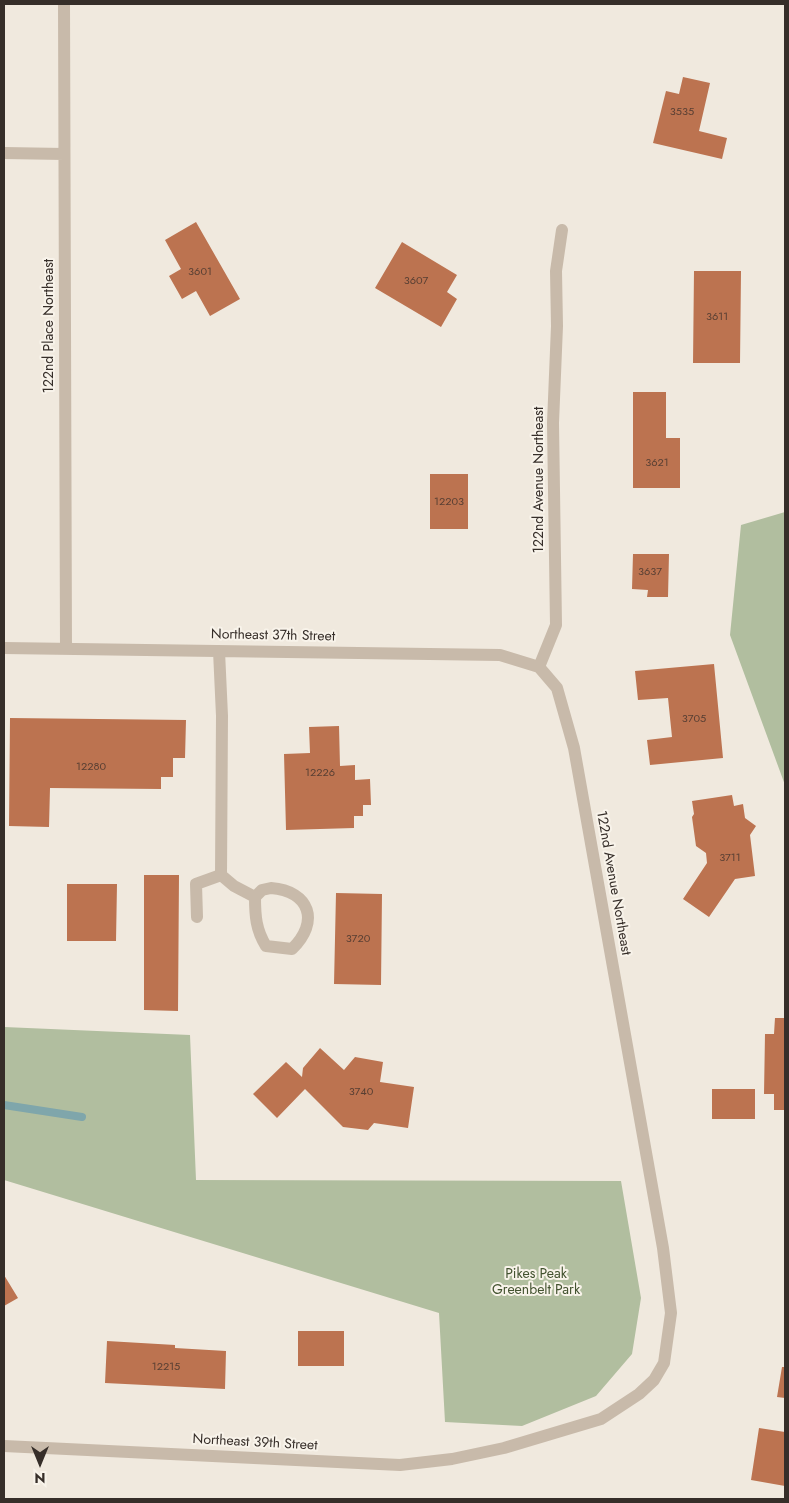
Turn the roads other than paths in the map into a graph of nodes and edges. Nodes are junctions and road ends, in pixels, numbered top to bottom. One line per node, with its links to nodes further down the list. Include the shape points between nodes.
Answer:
1 (64, 4): 3 (street, 122nd Place Northeast)
2 (4, 153): 3 (street)
3 (64, 154): 6 (street, 122nd Place Northeast)
4 (562, 230): 8 (street, 122nd Avenue Northeast, via 556,271 558,326 553,423 556,625)
5 (4, 648): 6 (street, Northeast 37th Street)
6 (66, 648): 7 (street, Northeast 37th Street)
7 (219, 650): 8 (street, Northeast 37th Street, via 500,655); 9 (street)
8 (539, 667): 13 (street, 122nd Avenue Northeast, via 557,688 574,748 661,1238 671,1314 664,1363 654,1380 639,1394 601,1419)
9 (221, 875): 10 (street); 11 (street, via 196,884)
10 (255, 897): 10 (street, via 255,919 266,946 292,949 302,940 307,926 305,905 300,897 282,889 262,890)
11 (197, 917)
12 (4, 1446): 13 (street, Northeast 39th Street, via 400,1465)
13 (504, 1448)

